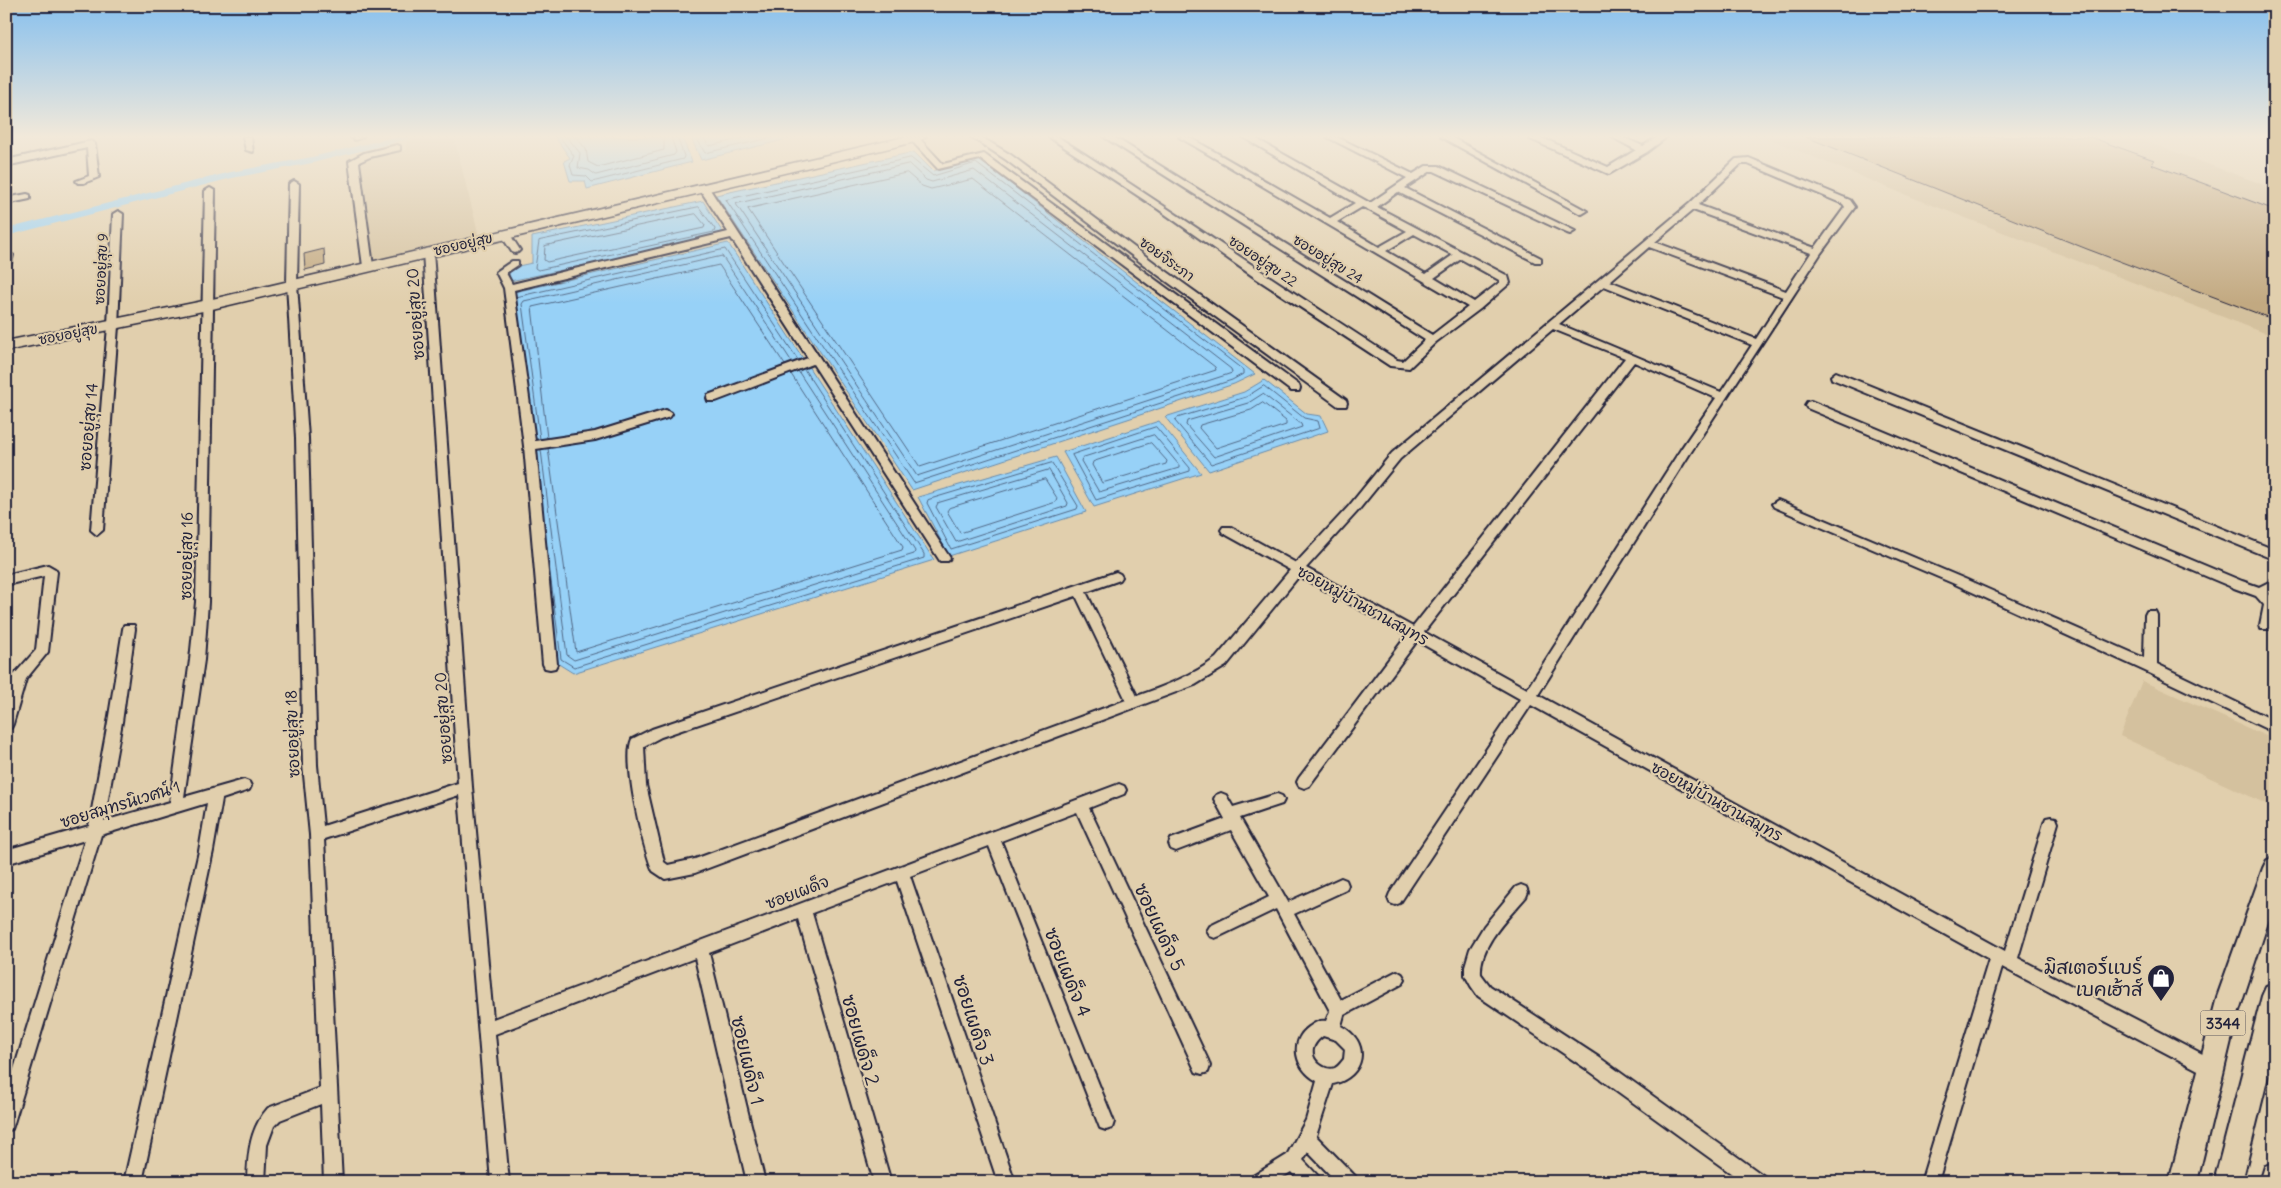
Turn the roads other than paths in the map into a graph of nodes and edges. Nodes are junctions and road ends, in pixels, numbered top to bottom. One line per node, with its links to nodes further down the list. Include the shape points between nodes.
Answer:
1 (210, 192): 43 (street, ซอยอยู่สุข 16)
2 (294, 192): 40 (street, ซอยอยู่สุข 18)
3 (358, 192): 37 (street)
4 (685, 192): 28 (street, ซอยอยู่สุข)
5 (707, 192): 27 (street)
6 (1030, 192): 53 (street)
7 (1055, 192): 56 (street, ซอยจิระภา)
8 (1139, 192): 47 (street, ซอยอยู่สุข 22, via 1394,364 1405,365)
9 (1196, 192): 47 (street, ซอยอยู่สุข 24)
10 (1280, 192): 24 (street)
11 (1345, 192): 20 (street)
12 (1390, 192): 20 (street)
13 (1407, 192): 35 (street)
14 (1488, 192): 26 (street)
15 (1546, 192): 22 (street)
16 (1706, 192): 21 (street)
17 (1820, 192): 33 (street, via 1850,208)
18 (27, 197): 19 (street)
19 (6, 201)
20 (1367, 205): 24 (street); 25 (street)
21 (1692, 206): 29 (street); 33 (street)
22 (1582, 212)
23 (118, 214): 46 (street, ซอยอยู่สุข 9)
24 (1331, 222): 31 (street)
25 (1415, 230): 31 (street); 34 (street)
26 (1570, 231)
27 (734, 234): 41 (street); 51 (street)
28 (506, 235): 30 (street); 32 (street, ซอยอยู่สุข)
29 (1648, 243): 39 (street); 42 (street)
30 (515, 250)
31 (1380, 250): 38 (street)
32 (428, 252): 37 (street, ซอยอยู่สุข); 83 (street, ซอยอยู่สุข 20)
33 (1817, 252): 42 (street)
34 (1460, 255): 38 (street); 44 (street, ซอยอยู่สุข 22, via 1506,281)
35 (1538, 260)
36 (516, 263): 41 (street, via 501,272)
37 (368, 266): 40 (street, ซอยอยู่สุข)
38 (1427, 278): 44 (street)
39 (1601, 281): 45 (street); 48 (street)
40 (292, 284): 43 (street, ซอยอยู่สุข); 93 (street, ซอยอยู่สุข 18, via 301,400 310,766)
41 (509, 288): 59 (street)
42 (1789, 296): 48 (street)
43 (208, 305): 46 (street, ซอยอยู่สุข); 89 (street, ซอยอยู่สุข 16, via 202,602)
44 (1476, 307): 47 (street, ซอยอยู่สุข 22)
45 (1550, 324): 50 (street); 65 (street, via 1396,456 1354,509)
46 (113, 326): 49 (street, ซอยอยู่สุข); 61 (street, ซอยอยู่สุข 14)
47 (1432, 340)
48 (1757, 343): 54 (street)
49 (6, 346)
50 (1632, 356): 54 (street); 74 (street)
51 (815, 359): 55 (street); 64 (street)
52 (1836, 376): 63 (street)
53 (1294, 388)
54 (1723, 397): 77 (street, via 1639,521)
55 (712, 398)
56 (1342, 403)
57 (1811, 405): 70 (street)
58 (666, 414): 59 (street, via 595,436)
59 (530, 446): 75 (street)
60 (1778, 504): 76 (street)
61 (97, 530)
62 (1227, 530): 65 (street, ซอยหมู่บ้านชานสมุทร)
63 (2275, 555)
64 (944, 558)
65 (1298, 569): 74 (street, ซอยหมู่บ้านชานสมุทร); 78 (street, via 1210,672)
66 (1116, 577): 69 (street)
67 (6, 580): 79 (street, via 51,572 42,652 20,676)
68 (2275, 584): 70 (street)
69 (1079, 590): 78 (street); 78 (street, via 643,739 635,751 636,768 658,866 666,872 695,866)
70 (2260, 592): 72 (street, via 2270,604)
71 (2151, 615): 76 (street)
72 (2266, 625)
73 (129, 629): 92 (street)
74 (1415, 634): 77 (street, ซอยหมู่บ้านชานสมุทร); 81 (street)
75 (550, 664)
76 (2150, 667): 80 (street)
77 (1529, 697): 101 (street); 106 (street, ซอยหมู่บ้านชานสมุทร)
78 (1134, 703)
79 (6, 724)
80 (2275, 727)
81 (1304, 782)
82 (244, 786): 85 (street, ซอยสมุทรนิเวศน์ 1)
83 (465, 787): 93 (street); 111 (street, ซอยอยู่สุข 20)
84 (1119, 790): 88 (street, ซอยเผด็จ)
85 (216, 794): 89 (street, ซอยสมุทรนิเวศน์ 1); 121 (street)
86 (1220, 799): 90 (street)
87 (1277, 800): 90 (street)
88 (1081, 805): 94 (street, ซอยเผด็จ); 112 (street, ซอยเผด็จ 5)
89 (176, 806): 92 (street, ซอยสมุทรนิเวศน์ 1)
90 (1232, 819): 95 (street); 102 (street)
91 (2051, 823): 106 (street)
92 (94, 830): 96 (street, ซอยสมุทรนิเวศน์ 1); 117 (street)
93 (317, 835): 115 (street, ซอยอยู่สุข 18)
94 (993, 838): 98 (street, ซอยเผด็จ); 116 (street, ซอยเผด็จ 4)
95 (1176, 844)
96 (6, 857)
97 (2275, 868): 113 (main road, 3344, via 2249,936)
98 (901, 872): 103 (street, ซอยเผด็จ); 127 (street, ซอยเผด็จ 3)
99 (1341, 885): 102 (street)
100 (1521, 892): 131 (street, via 1490,930 1473,958 1473,975 1484,991 1594,1064)
101 (1395, 898)
102 (1282, 905): 104 (street); 109 (street)
103 (803, 909): 105 (street, ซอยเผด็จ); 126 (street, ซอยเผด็จ 2)
104 (1215, 931)
105 (700, 948): 111 (street, ซอยเผด็จ); 125 (street, ซอยเผด็จ 1)
106 (2004, 959): 113 (street, ซอยหมู่บ้านชานสมุทร); 132 (street)
107 (1397, 979): 109 (street)
108 (2275, 996): 134 (main road, 3344)
109 (1338, 1010): 110 (street)
110 (1332, 1028): 114 (street, via 1350,1042 1353,1052 1346,1071); 114 (street, via 1311,1032 1305,1041 1307,1063)
111 (488, 1029): 124 (street, ซอยอยู่สุข 20)
112 (1202, 1066)
113 (2210, 1067): 133 (main road, 3344)
114 (1326, 1077): 118 (street)
115 (329, 1093): 122 (street, via 268,1119 259,1138); 123 (street, ซอยอยู่สุข 18)
116 (1106, 1122)
117 (6, 1123)
118 (1307, 1139): 119 (street); 130 (street)
119 (1294, 1162): 128 (street); 129 (street)
120 (2275, 1176): 135 (main road)
121 (133, 1182)
122 (256, 1182)
123 (333, 1182)
124 (500, 1182)
125 (756, 1182)
126 (883, 1182)
127 (1007, 1182)
128 (1259, 1182)
129 (1312, 1182)
130 (1349, 1182)
131 (1758, 1182)
132 (1929, 1182)
133 (2183, 1182)
134 (2228, 1182)
135 (2274, 1182)

